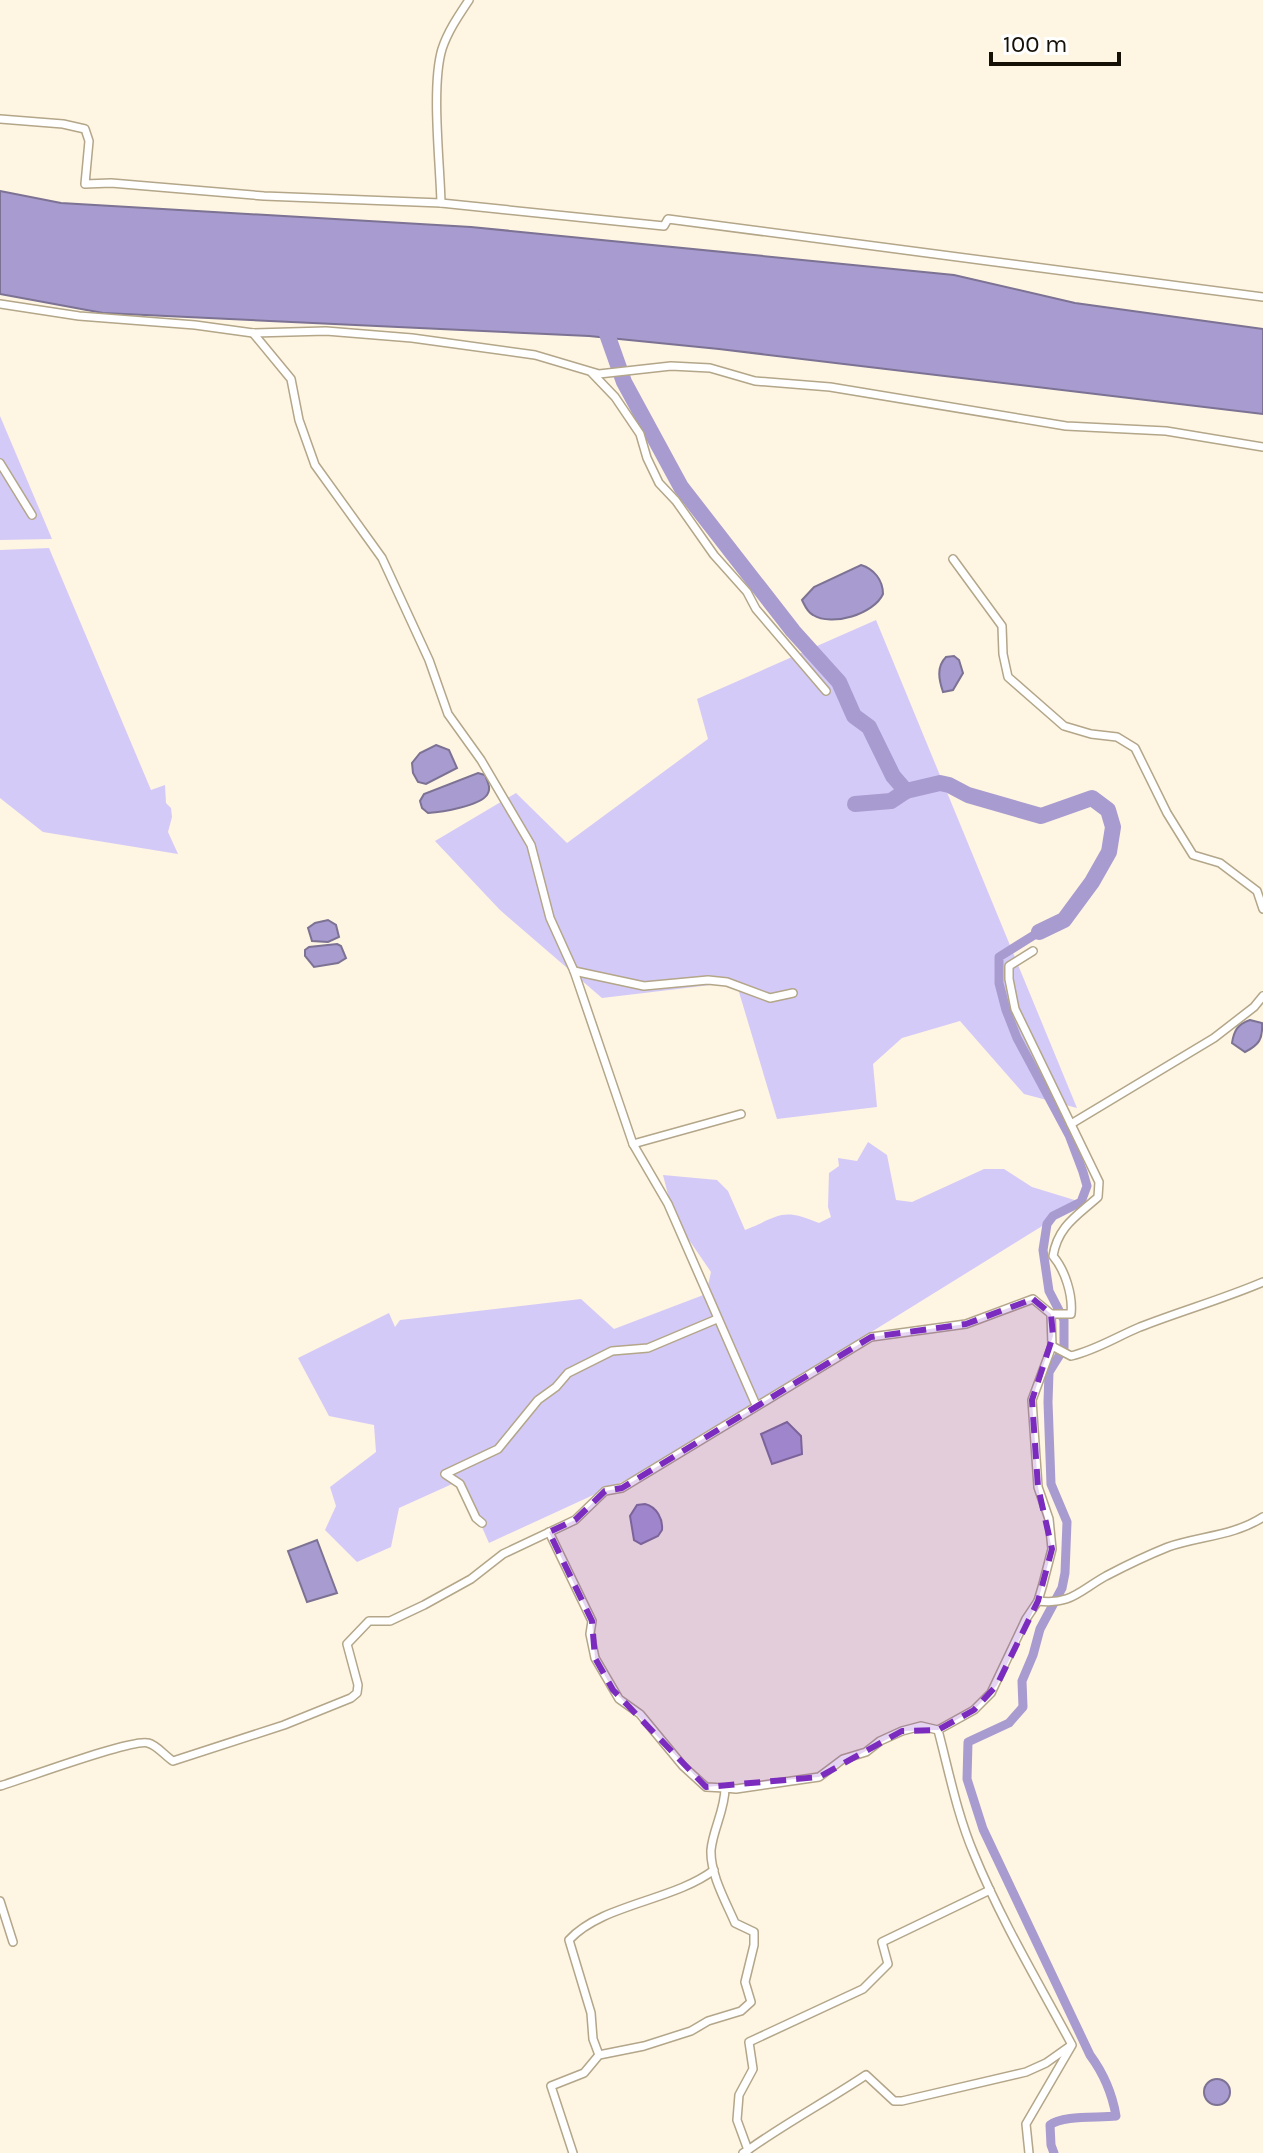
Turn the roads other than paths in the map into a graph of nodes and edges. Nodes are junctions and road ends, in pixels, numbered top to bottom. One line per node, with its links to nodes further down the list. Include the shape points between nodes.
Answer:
1 (469, 0): 3 (street, via 442,51 437,96)
2 (0, 119): 3 (street, via 85,129 85,184)
3 (441, 203): 4 (street, via 664,226 668,219)
4 (1263, 297)
5 (0, 304): 6 (street)
6 (253, 333): 7 (street, via 326,331 412,338 535,355); 15 (street, via 291,379 315,465 382,558 448,714 531,845 550,918)
7 (590, 372): 8 (street, via 710,368 755,381 830,387 1066,426 1166,431); 12 (street, via 640,434 659,483)
8 (1263, 447)
9 (0, 463): 10 (street)
10 (32, 515)
11 (953, 559): 13 (street, via 1002,626 1008,677 1064,726 1117,737 1135,748 1193,855 1220,863 1257,891)
12 (826, 691)
13 (1263, 909)
14 (1033, 951): 19 (street, via 1009,966 1015,1009)
15 (574, 971): 16 (street, via 644,986 708,980 770,998); 20 (street)
16 (793, 993)
17 (1263, 996): 19 (street, via 1214,1038)
18 (741, 1114): 20 (street)
19 (1071, 1124): 22 (street, via 1099,1182 1098,1197 1056,1240 1053,1256 1064,1270 1072,1302 1071,1314)
20 (633, 1144): 23 (street, via 668,1204)
21 (1263, 1282): 24 (street, via 1137,1328 1093,1350 1071,1356)
22 (1051, 1314): 24 (street); 25 (street, via 1033,1299 966,1324 871,1337)
23 (717, 1319): 25 (street); 27 (street, via 648,1348 612,1351 568,1373 498,1449 445,1474 460,1484)
24 (1052, 1346): 29 (street, via 1032,1400 1038,1487 1052,1549)
25 (756, 1405): 28 (street, via 622,1488 605,1491 575,1520)
26 (1263, 1517): 29 (street, via 1212,1538 1168,1548 1110,1573 1064,1602)
27 (482, 1523)
28 (549, 1532): 31 (street, via 503,1554 424,1605 390,1621 369,1621 347,1644 358,1685 351,1698 173,1761 152,1743 141,1742); 32 (street, via 592,1621 595,1658 619,1699 640,1714 706,1787)
29 (1040, 1602): 30 (street, via 1026,1619 991,1693 974,1710)
30 (938, 1730): 32 (street, via 921,1726 902,1731 843,1759 819,1777); 34 (street, via 957,1805)
31 (0, 1786)
32 (725, 1788): 33 (street, via 711,1847)
33 (714, 1870): 38 (street, via 587,1924 569,1940); 38 (street, via 735,1923 754,1932 745,1982 751,2002 691,2031)
34 (990, 1890): 37 (street); 39 (street, via 882,1942 888,1964 863,1989 749,2042 753,2069 739,2095 737,2120)
35 (0, 1901): 36 (street)
36 (13, 1942)
37 (1072, 2045): 39 (street, via 1026,2072 902,2101 894,2101 866,2075); 41 (street, via 1026,2124)
38 (599, 2055): 40 (street, via 584,2073 551,2086)
39 (746, 2151)
40 (573, 2153)
41 (1029, 2153)

